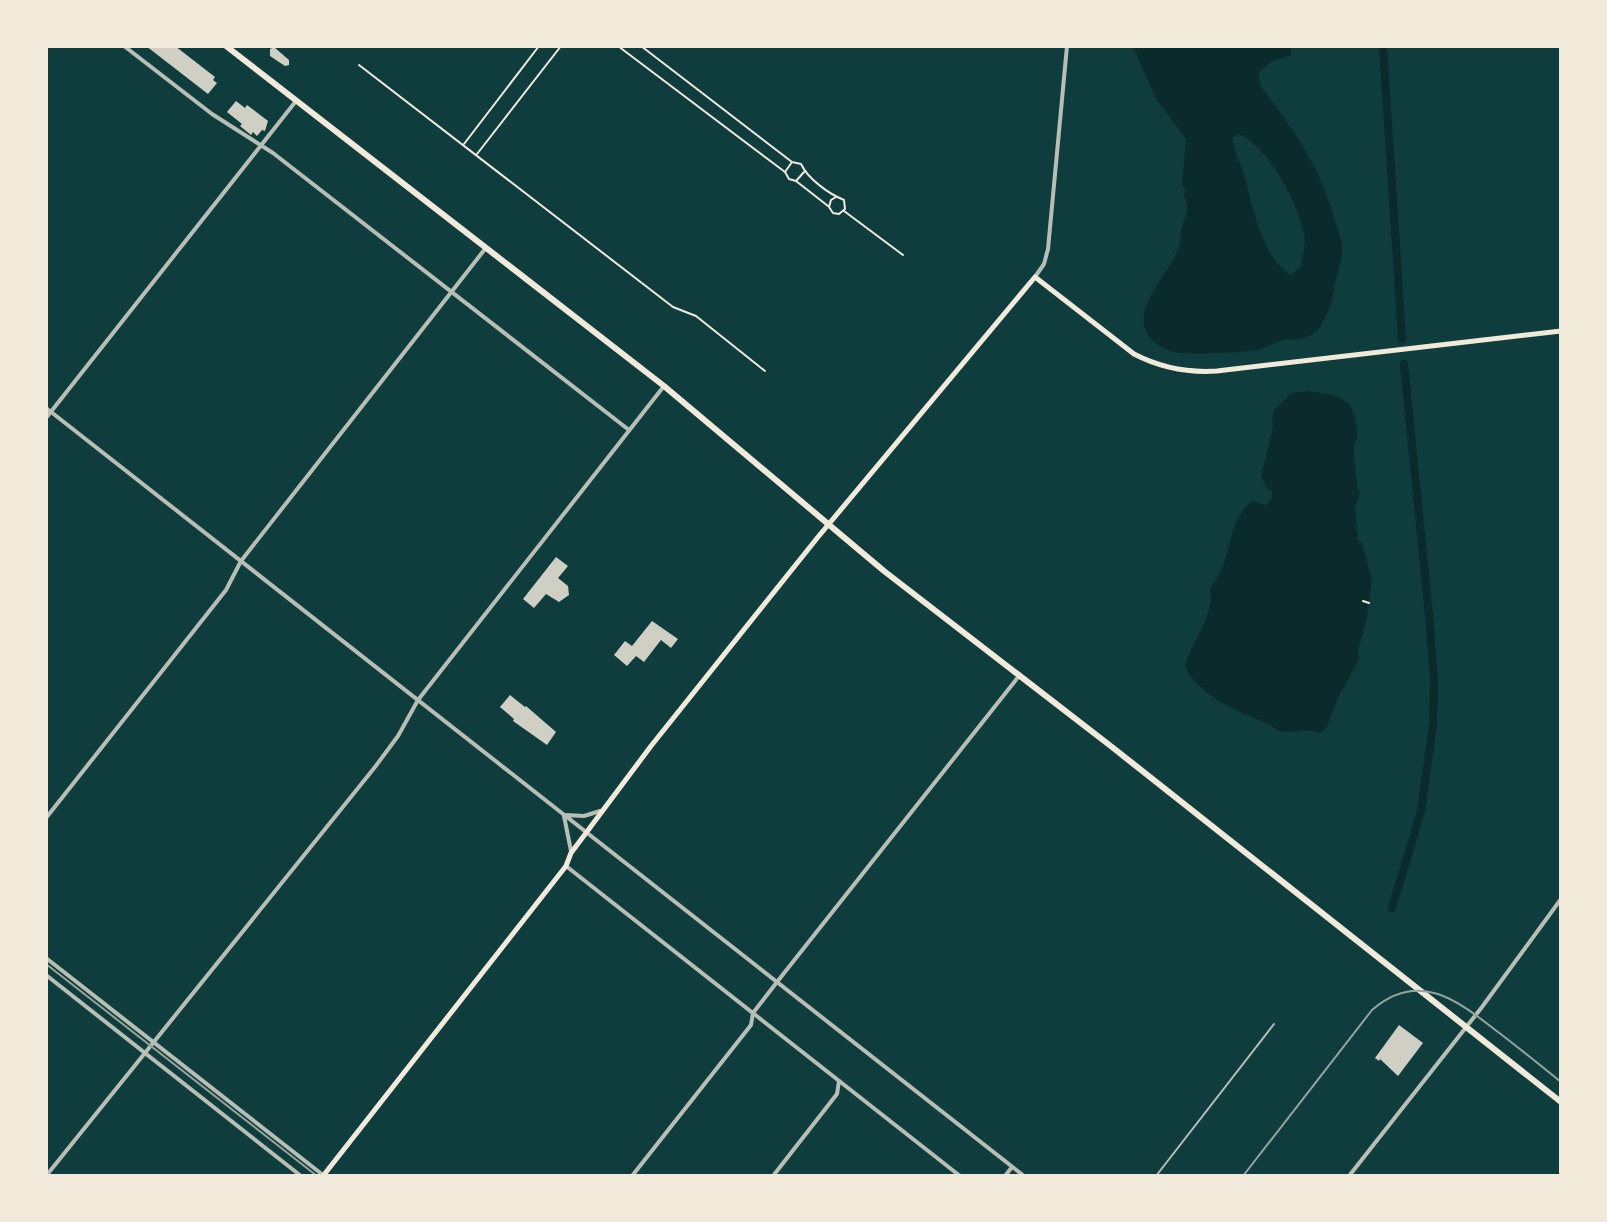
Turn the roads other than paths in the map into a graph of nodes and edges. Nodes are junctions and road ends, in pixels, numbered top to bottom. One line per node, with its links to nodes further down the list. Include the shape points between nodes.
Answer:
1 (124, 46): 5 (street)
2 (226, 46): 4 (main road)
3 (1067, 46): 7 (street, via 1048,249)
4 (296, 101): 5 (street); 6 (main road)
5 (261, 146): 8 (street); 11 (street)
6 (485, 249): 8 (street); 10 (main road)
7 (1035, 277): 9 (main road, via 1134,354 1181,371); 14 (main road)
8 (452, 291): 13 (street); 15 (street)
9 (1561, 331)
10 (664, 386): 13 (street); 14 (main road)
11 (48, 409): 12 (street); 15 (street)
12 (46, 418)
13 (629, 430): 17 (street)
14 (828, 525): 16 (main road); 18 (main road)
15 (241, 561): 17 (street); 20 (street, via 226,590)
16 (1019, 676): 27 (street); 30 (main road)
17 (418, 700): 19 (street); 31 (street, via 375,767)
18 (601, 811): 19 (street); 21 (main road)
19 (563, 814): 21 (street); 22 (street)
20 (46, 818)
21 (586, 832): 22 (main road); 27 (street)
22 (571, 853): 23 (main road)
23 (566, 866): 28 (street); 38 (main road)
24 (1561, 899): 30 (street)
25 (46, 958): 31 (street)
26 (46, 975): 32 (street)
27 (777, 982): 28 (street); 35 (street)
28 (753, 1013): 33 (street); 39 (street, via 751,1025)
29 (1274, 1024): 44 (lane)
30 (1466, 1027): 34 (main road); 45 (street)
31 (154, 1043): 32 (street); 38 (street)
32 (145, 1053): 36 (street); 37 (street)
33 (839, 1081): 40 (street, via 837,1094); 41 (street)
34 (1561, 1102)
35 (1012, 1167): 42 (street); 43 (street)
36 (46, 1176)
37 (301, 1176)
38 (323, 1176)
39 (632, 1176)
40 (773, 1176)
41 (960, 1176)
42 (1005, 1176)
43 (1024, 1176)
44 (1156, 1176)
45 (1349, 1176)

